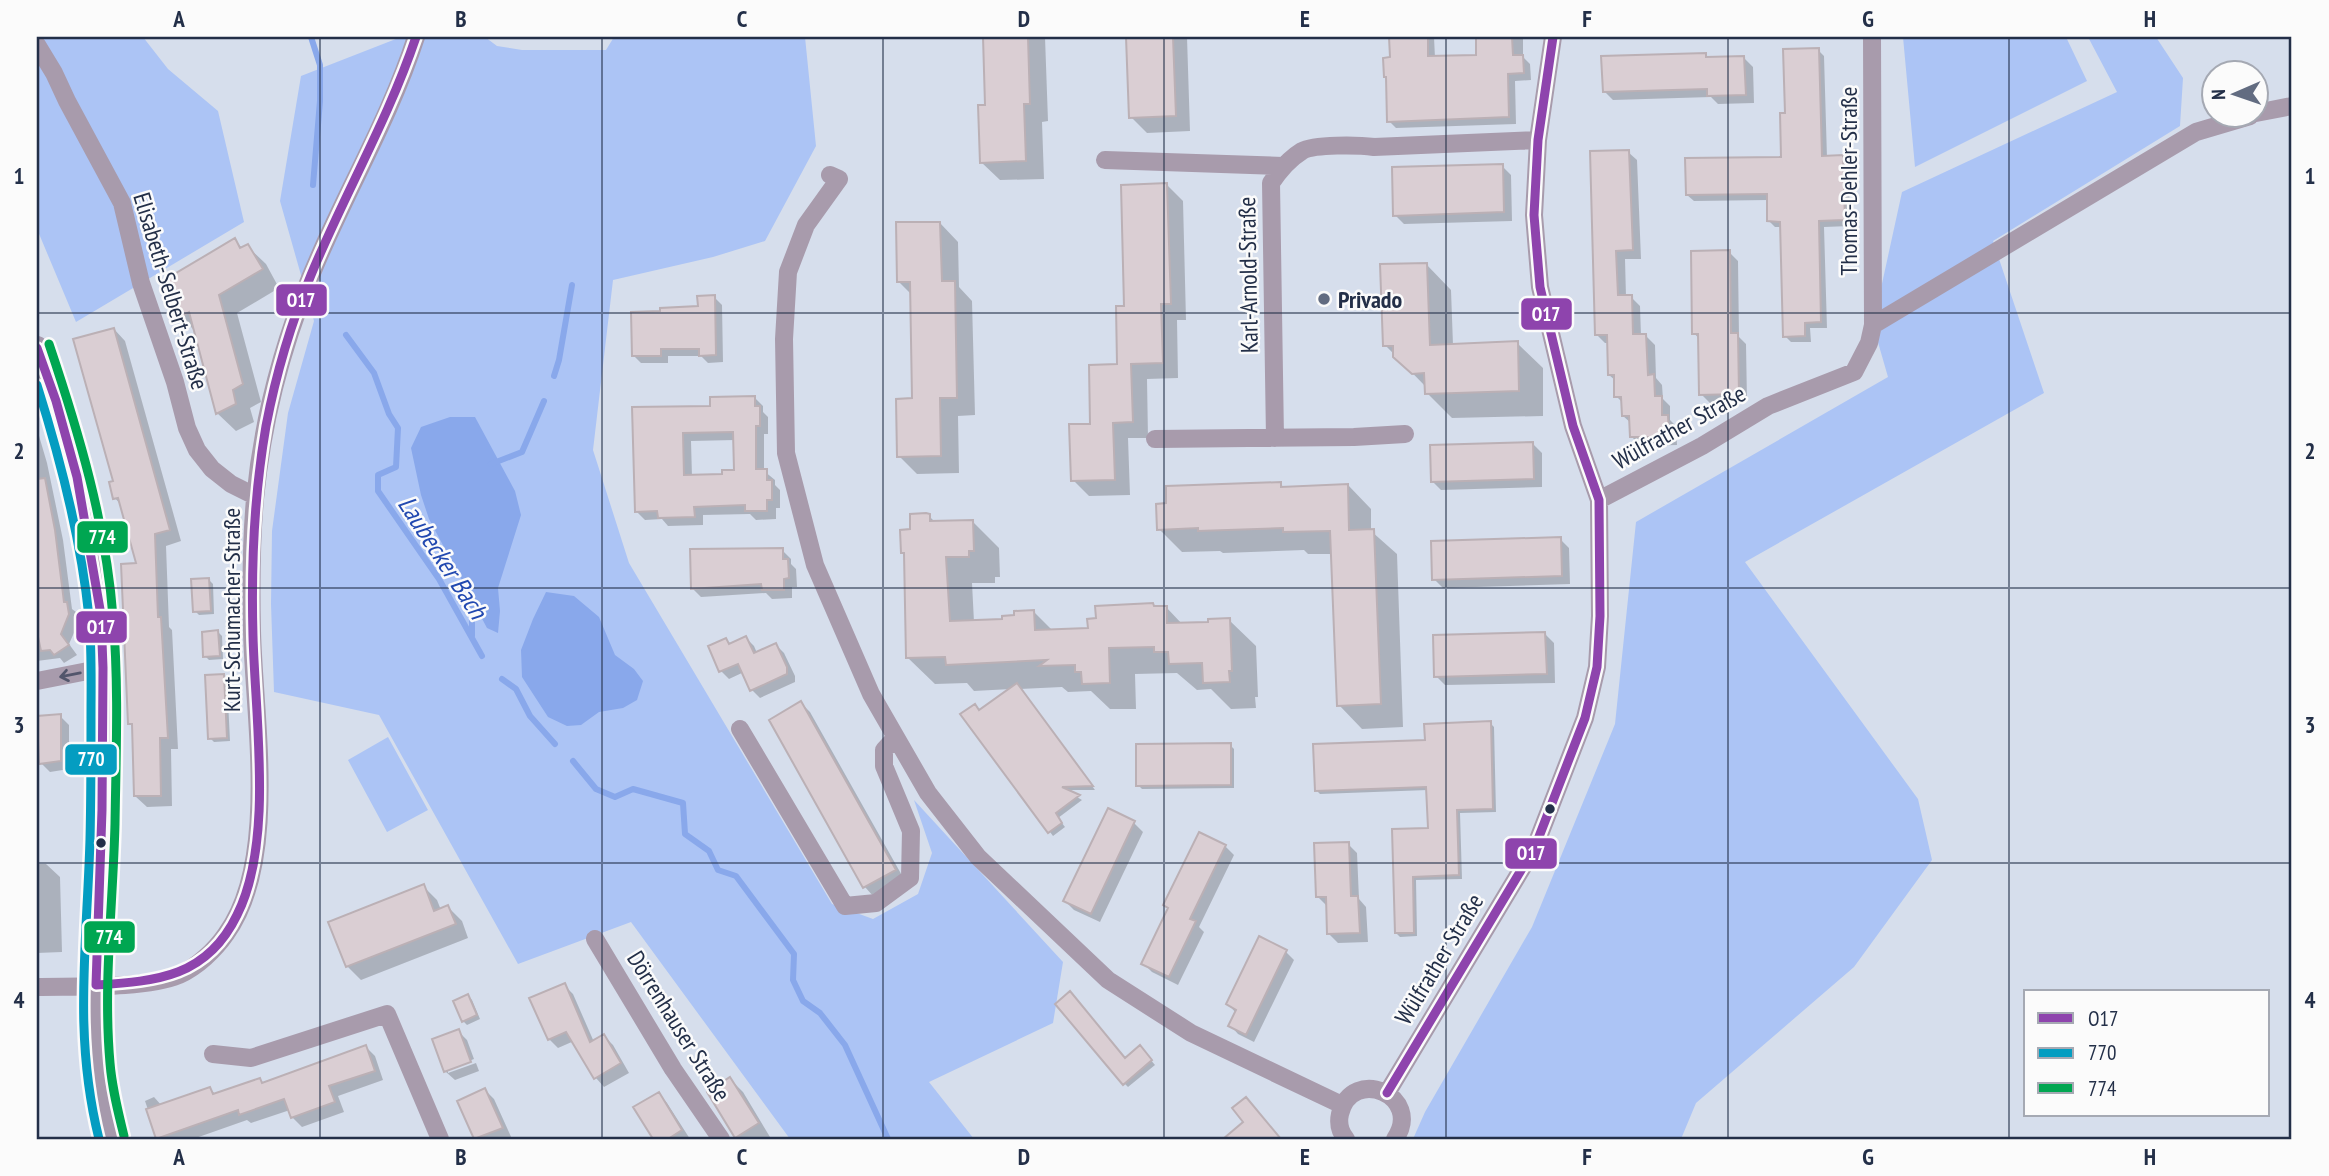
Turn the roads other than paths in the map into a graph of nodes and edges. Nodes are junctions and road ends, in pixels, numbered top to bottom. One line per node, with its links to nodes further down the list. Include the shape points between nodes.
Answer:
1 (416, 37): 17 (street, Kurt-Schumacher-Straße, via 291,327)
2 (1553, 37): 8 (street)
3 (1872, 37): 12 (street, Thomas-Dehler-Straße)
4 (37, 45): 17 (street, Elisabeth-Selbert-Straße, via 122,203 141,283 197,450 212,469)
5 (2292, 106): 6 (street)
6 (2270, 110)
7 (2204, 130): 12 (street)
8 (1538, 140): 10 (street, via 1304,149); 18 (street, via 1534,215 1540,286 1573,426)
9 (1105, 160): 10 (street)
10 (1283, 166): 15 (street, Karl-Arnold-Straße, via 1270,183)
11 (830, 175): 22 (street, via 839,179 806,225 788,272 786,453 815,565)
12 (1873, 325): 18 (street, Wülfrather Straße, via 1854,373 1768,406)
13 (37, 348): 19 (street, via 77,477 101,615)
14 (1405, 434): 15 (street)
15 (1275, 438): 16 (street)
16 (1155, 439)
17 (255, 496): 24 (street, Kurt-Schumacher-Straße, via 252,632 257,842 246,894 222,939 182,974)
18 (1599, 499): 27 (street, Wülfrather Straße, via 1597,667 1585,718 1535,847)
19 (103, 668): 20 (street, one-way to 20); 24 (street)
20 (37, 681)
21 (740, 729): 22 (street, via 845,906 876,903 909,878 911,831 884,766 884,750)
22 (895, 738): 28 (street, via 928,793 978,858 1108,981 1191,1033)
23 (595, 939): 31 (street, Dörrenhauser Straße, via 673,1069)
24 (96, 985): 25 (street, Kurt-Schumacher-Straße); 29 (street, via 96,1055)
25 (37, 987)
26 (213, 1054): 30 (street, via 251,1058 387,1014)
27 (1387, 1093): 28 (street, via 1362,1089); 33 (street, via 1402,1117)
28 (1342, 1105): 32 (street, via 1338,1120)
29 (112, 1139)
30 (440, 1139)
31 (722, 1139)
32 (1346, 1139)
33 (1395, 1139)

